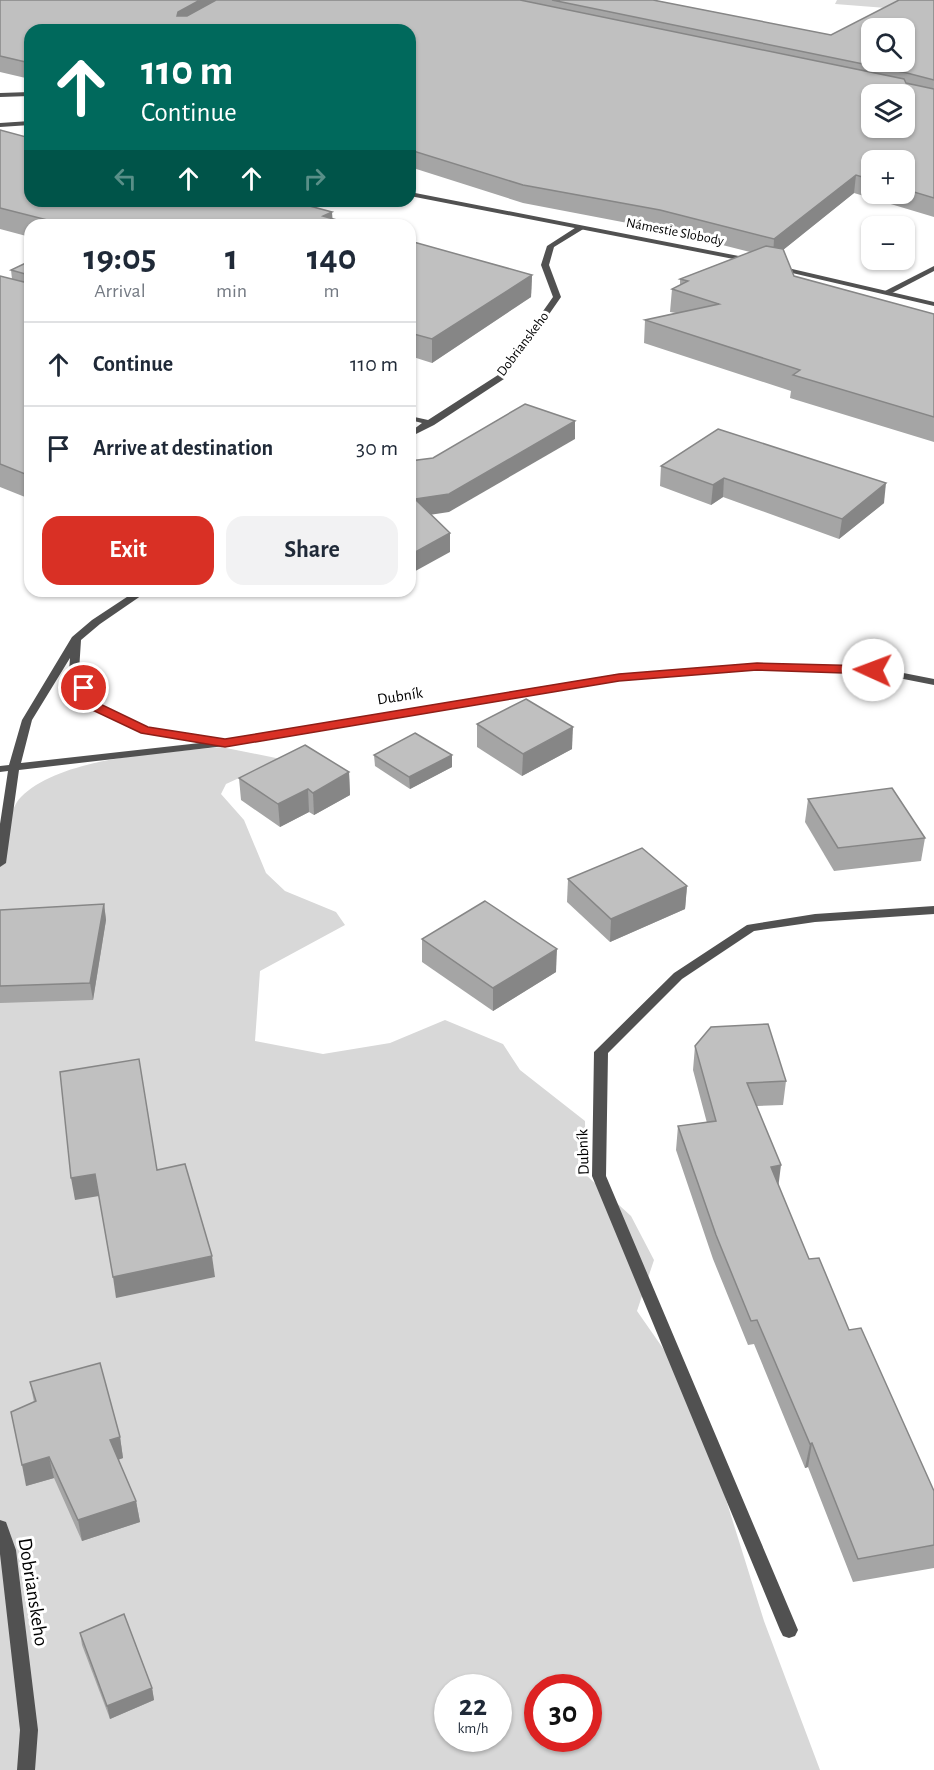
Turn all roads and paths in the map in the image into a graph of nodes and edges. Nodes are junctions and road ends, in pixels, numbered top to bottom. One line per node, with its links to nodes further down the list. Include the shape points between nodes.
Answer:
1 (24, 94): 2 (street)
2 (0, 95)
3 (24, 124): 4 (street)
4 (0, 125)
5 (416, 195): 6 (street, Námestie Slobody)
6 (581, 228): 7 (street, Námestie Slobody); 13 (street, Dobrianskeho, via 551,246 545,265 557,297 501,377)
7 (755, 262)
8 (765, 264): 10 (street)
9 (934, 268): 10 (street)
10 (889, 291): 11 (street)
11 (934, 304)
12 (416, 419): 13 (street)
13 (431, 423): 14 (street, Dobrianskeho)
14 (416, 432)
15 (135, 597): 16 (street)
16 (76, 639): 18 (street, via 74,670 93,706 145,730); 19 (street, via 27,720)
17 (934, 682): 18 (street, Dubník, via 873,670 757,667 619,677)
18 (225, 743): 19 (street, Dubník)
19 (14, 768): 20 (street, Dubník); 21 (street)
20 (0, 769)
21 (0, 863)
22 (934, 910): 24 (street, Dubník, via 815,918 751,927 678,976 601,1052 599,1176)
23 (0, 1527): 25 (street, Dobrianskeho, via 8,1550 30,1730)
24 (789, 1630)
25 (26, 1770)

